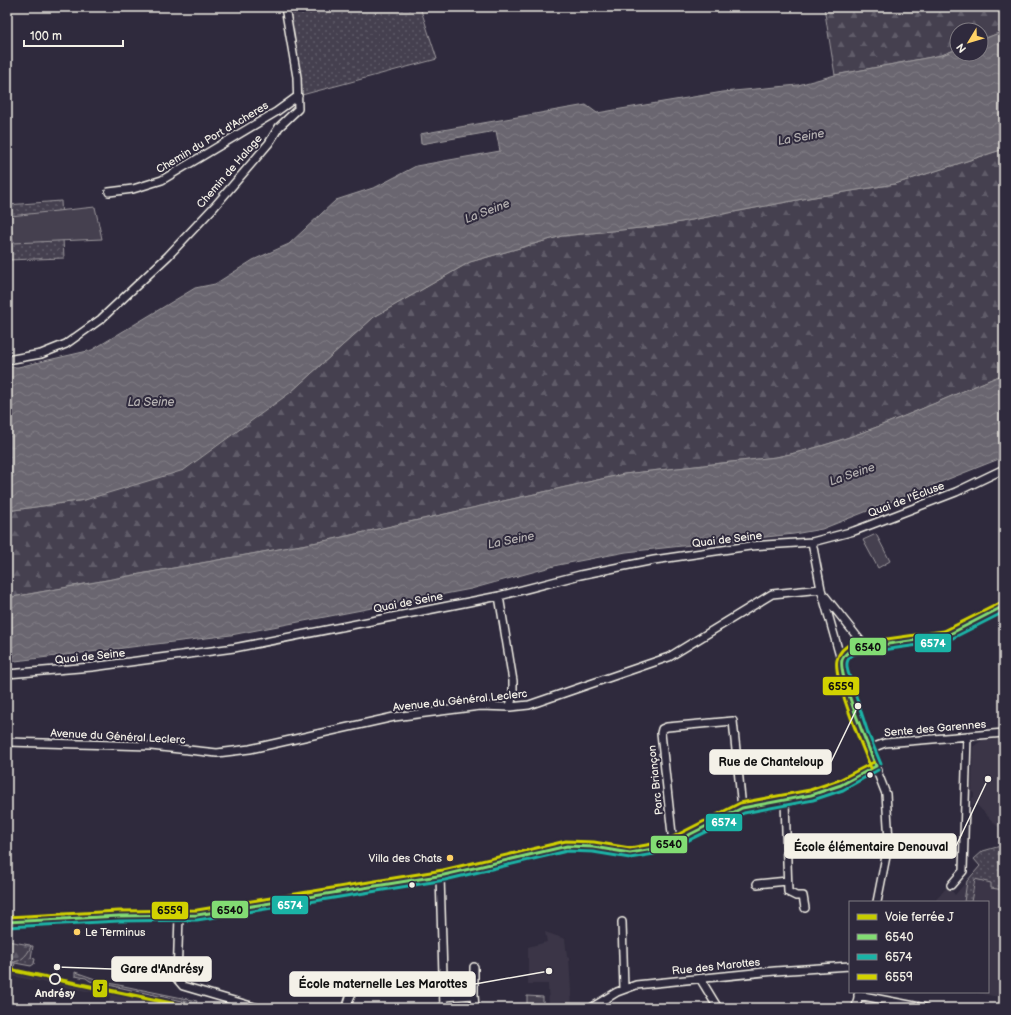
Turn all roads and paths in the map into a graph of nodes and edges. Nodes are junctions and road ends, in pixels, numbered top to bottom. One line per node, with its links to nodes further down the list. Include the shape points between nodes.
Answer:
1 (285, 7): 2 (street)
2 (298, 96): 3 (street, Chemin du Port d'Acheres, via 276,112 162,180 133,189); 4 (street, Chemin de Halage, via 298,109 279,127 264,148 168,256 101,320 66,344 41,354)
3 (109, 192)
4 (7, 360)
5 (1004, 469): 6 (street, Quai de l'Écluse, via 956,492 891,517 854,531)
6 (812, 542): 7 (street); 8 (street, Quai de Seine, via 750,546 654,560 580,575)
7 (822, 591): 10 (street); 11 (street); 15 (street, Avenue du Général Leclerc, via 772,594 669,656 529,705)
8 (499, 596): 14 (street, Quai de Seine, via 234,648 99,666); 15 (street, via 513,681)
9 (1004, 606): 11 (street, via 946,636)
10 (837, 647): 12 (street); 13 (street)
11 (864, 647): 12 (street)
12 (846, 653): 13 (street)
13 (841, 660): 19 (street, via 845,680)
14 (7, 674)
15 (510, 707): 18 (street, Avenue du Général Leclerc, via 480,706 394,717 217,753 151,746)
16 (1004, 733): 17 (street, Sente des Garennes)
17 (967, 736): 19 (street, Sente des Garennes, via 885,743); 27 (street, via 963,871)
18 (7, 742)
19 (869, 749): 20 (street)
20 (876, 766): 21 (street, via 841,785); 28 (street, via 886,794 889,824 886,861)
21 (785, 801): 22 (street); 25 (street)
22 (742, 808): 23 (street); 23 (street, Parc Briançon, via 733,721 667,727 661,734)
23 (673, 844): 24 (street, via 630,853 567,846)
24 (440, 876): 30 (street, via 212,913); 40 (street)
25 (787, 882): 26 (street); 29 (street, via 788,892 803,896)
26 (757, 884)
27 (951, 885)
28 (877, 901)
29 (805, 908)
30 (179, 916): 31 (street, via 119,916); 41 (street, via 179,983)
31 (7, 922)
32 (622, 922): 37 (street)
33 (849, 966): 36 (street, Rue des Marottes, via 775,971)
34 (474, 967): 39 (street)
35 (385, 978): 42 (street, via 368,978 362,982 352,993)
36 (701, 980): 37 (street, Rue des Marottes, via 636,985); 46 (street)
37 (624, 989): 45 (street, Rue des Marottes)
38 (859, 994): 47 (street); 48 (street)
39 (474, 995): 40 (street); 44 (street)
40 (444, 997): 43 (street)
41 (258, 1008)
42 (347, 1008)
43 (444, 1008)
44 (475, 1008)
45 (591, 1008)
46 (718, 1008)
47 (856, 1008)
48 (921, 1008)

